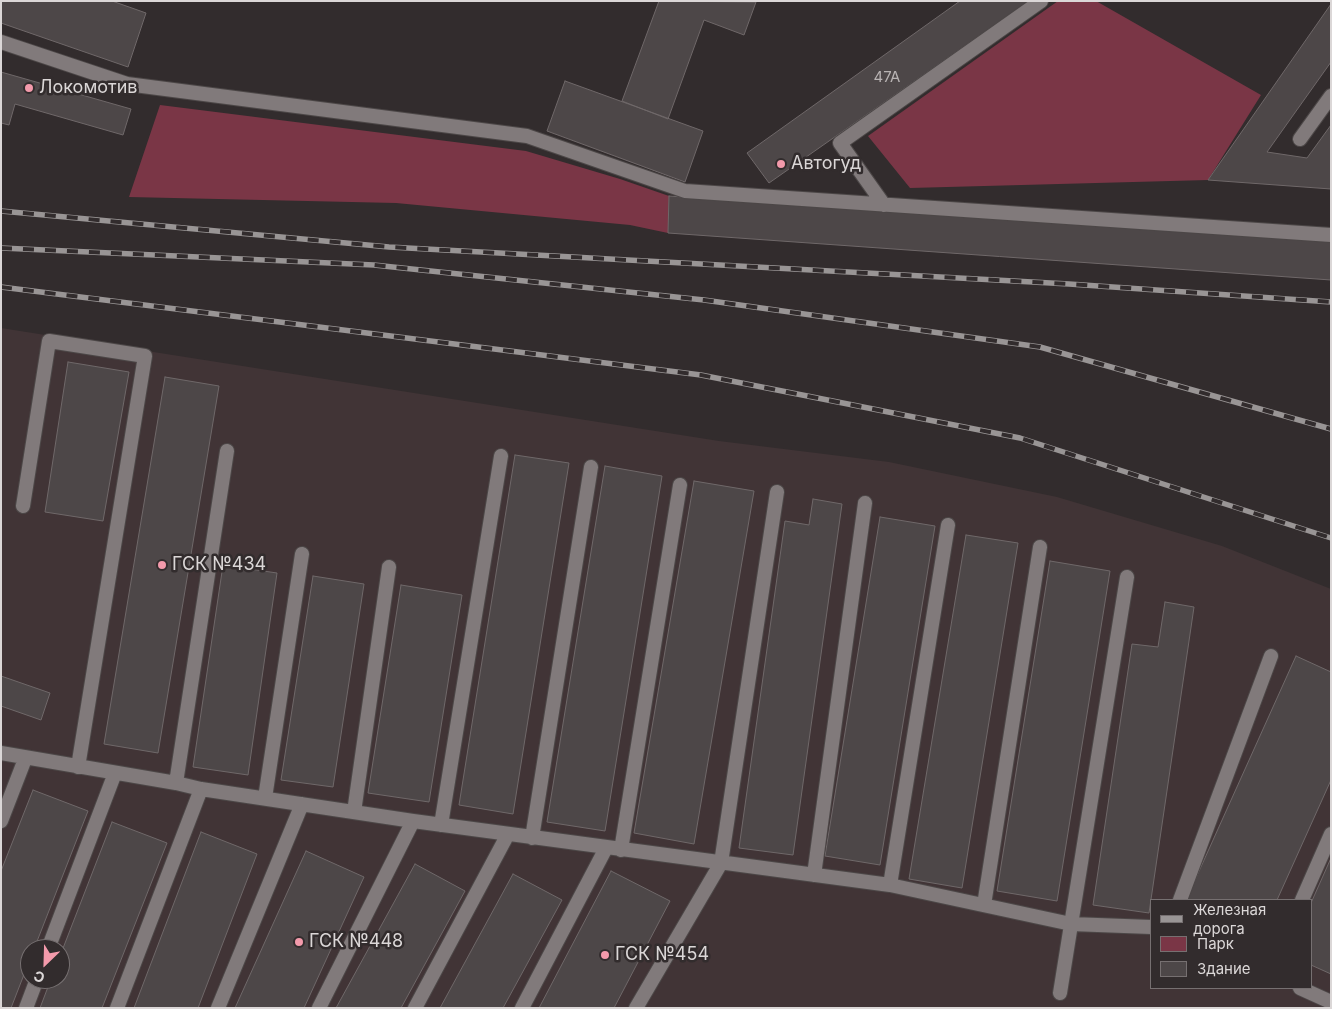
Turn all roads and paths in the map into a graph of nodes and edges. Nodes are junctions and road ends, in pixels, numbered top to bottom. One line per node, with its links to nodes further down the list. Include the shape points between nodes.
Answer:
1 (1042, 1): 5 (lane, via 840,143)
2 (1, 42): 5 (lane, via 127,84 527,136 685,191)
3 (1331, 96): 4 (lane)
4 (1300, 139)
5 (884, 205): 6 (lane)
6 (1331, 235)
7 (227, 451): 24 (lane)
8 (501, 456): 31 (lane)
9 (591, 467): 34 (lane)
10 (680, 485): 36 (lane)
11 (777, 492): 37 (lane)
12 (866, 503): 38 (lane)
13 (23, 506): 22 (lane, via 49,341 145,356)
14 (948, 525): 39 (lane)
15 (1040, 548): 42 (lane)
16 (302, 554): 26 (lane)
17 (389, 567): 28 (lane)
18 (1127, 577): 43 (lane)
19 (1271, 656): 40 (lane)
20 (1, 753): 21 (lane)
21 (26, 759): 22 (lane); 29 (lane)
22 (78, 767): 23 (lane)
23 (115, 773): 24 (lane); 45 (lane)
24 (176, 783): 25 (lane)
25 (201, 789): 26 (lane); 51 (lane)
26 (265, 798): 27 (lane)
27 (302, 804): 28 (lane); 52 (lane)
28 (354, 812): 30 (lane)
29 (1, 821)
30 (413, 821): 31 (lane); 53 (lane)
31 (440, 825): 32 (lane)
32 (508, 834): 34 (lane); 54 (lane)
33 (1331, 834): 41 (lane)
34 (532, 838): 35 (lane)
35 (606, 848): 36 (lane); 55 (lane)
36 (621, 850): 37 (lane)
37 (722, 863): 38 (lane); 56 (lane)
38 (814, 875): 39 (lane)
39 (890, 885): 42 (lane)
40 (1180, 899)
41 (1302, 899)
42 (984, 906): 43 (lane)
43 (1071, 924): 44 (lane); 48 (lane)
44 (1150, 928)
45 (52, 939)
46 (33, 989): 50 (lane)
47 (1302, 989): 49 (lane)
48 (1060, 993)
49 (1331, 1002)
50 (26, 1008)
51 (117, 1008)
52 (218, 1008)
53 (319, 1008)
54 (414, 1008)
55 (522, 1008)
56 (636, 1008)

